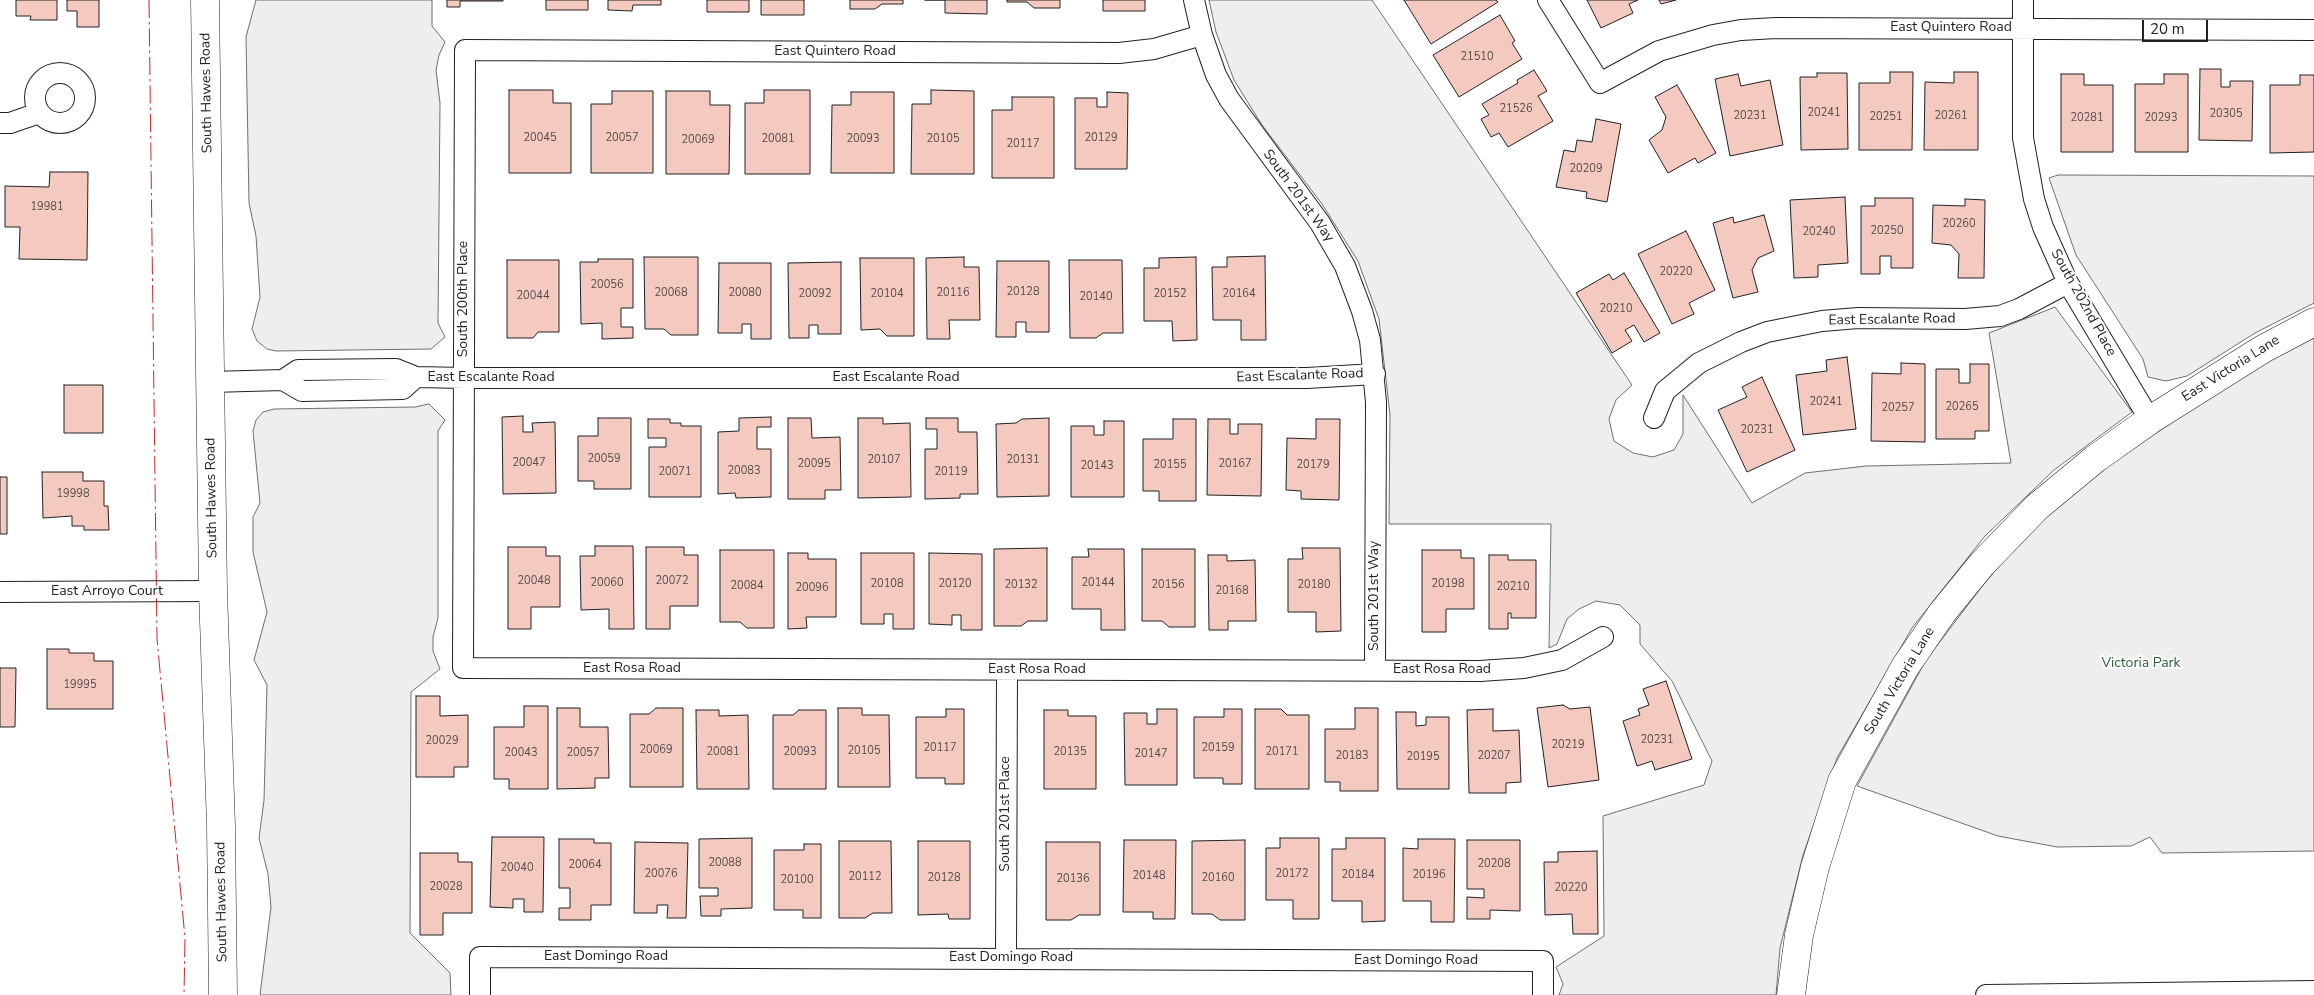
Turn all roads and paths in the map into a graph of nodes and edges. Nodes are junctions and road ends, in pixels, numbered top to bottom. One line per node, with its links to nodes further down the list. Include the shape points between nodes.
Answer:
1 (205, 0): 15 (main road, South Hawes Road)
2 (1194, 0): 7 (street, South 201st Way)
3 (1548, 0): 5 (street, East Quintero Road, via 1600,83 1659,51 1740,30)
4 (2023, 0): 5 (street, South 202nd Place)
5 (2022, 29): 6 (street, East Quintero Road); 11 (street, South 202nd Place, via 2022,108 2027,168 2043,227)
6 (2314, 30)
7 (1202, 35): 8 (street, East Quintero Road, via 1154,49 1119,53); 13 (street, South 201st Way, via 1216,75 1229,99 1320,223 1345,266 1362,311)
8 (465, 50): 14 (street, South 200th Place)
9 (39, 113): 10 (street)
10 (0, 123)
11 (2068, 283): 16 (street, East Escalante Road, via 2000,316 1965,319 1858,318 1822,321 1767,332 1699,363 1665,391); 17 (street, South 202nd Place)
12 (2314, 322): 17 (main road, East Victoria Lane, via 2262,349)
13 (1375, 374): 14 (street, East Escalante Road, via 1307,378); 23 (street, South 201st Way)
14 (464, 378): 15 (street, East Escalante Road, via 416,378 396,369 298,370 283,380); 21 (street, South 200th Place)
15 (211, 382): 18 (main road, South Hawes Road)
16 (1654, 418)
17 (2150, 420): 30 (main road, South Victoria Lane, via 2095,459 2037,507 1982,564 1942,613 1905,667 1842,781 1815,867 1799,935)
18 (213, 591): 19 (street, East Arroyo Court); 27 (main road, South Hawes Road, via 221,826)
19 (0, 592)
20 (1603, 637): 23 (street, East Rosa Road, via 1562,660 1524,668)
21 (464, 668): 22 (street, East Rosa Road)
22 (1007, 670): 23 (street, East Rosa Road); 24 (street, South 201st Place)
23 (1375, 670)
24 (1006, 958): 28 (street, East Domingo Road, via 480,957); 29 (street, East Domingo Road, via 1543,961)
25 (2314, 990): 26 (street)
26 (1986, 994)
27 (222, 995)
28 (480, 995)
29 (1543, 995)
30 (1791, 995)

